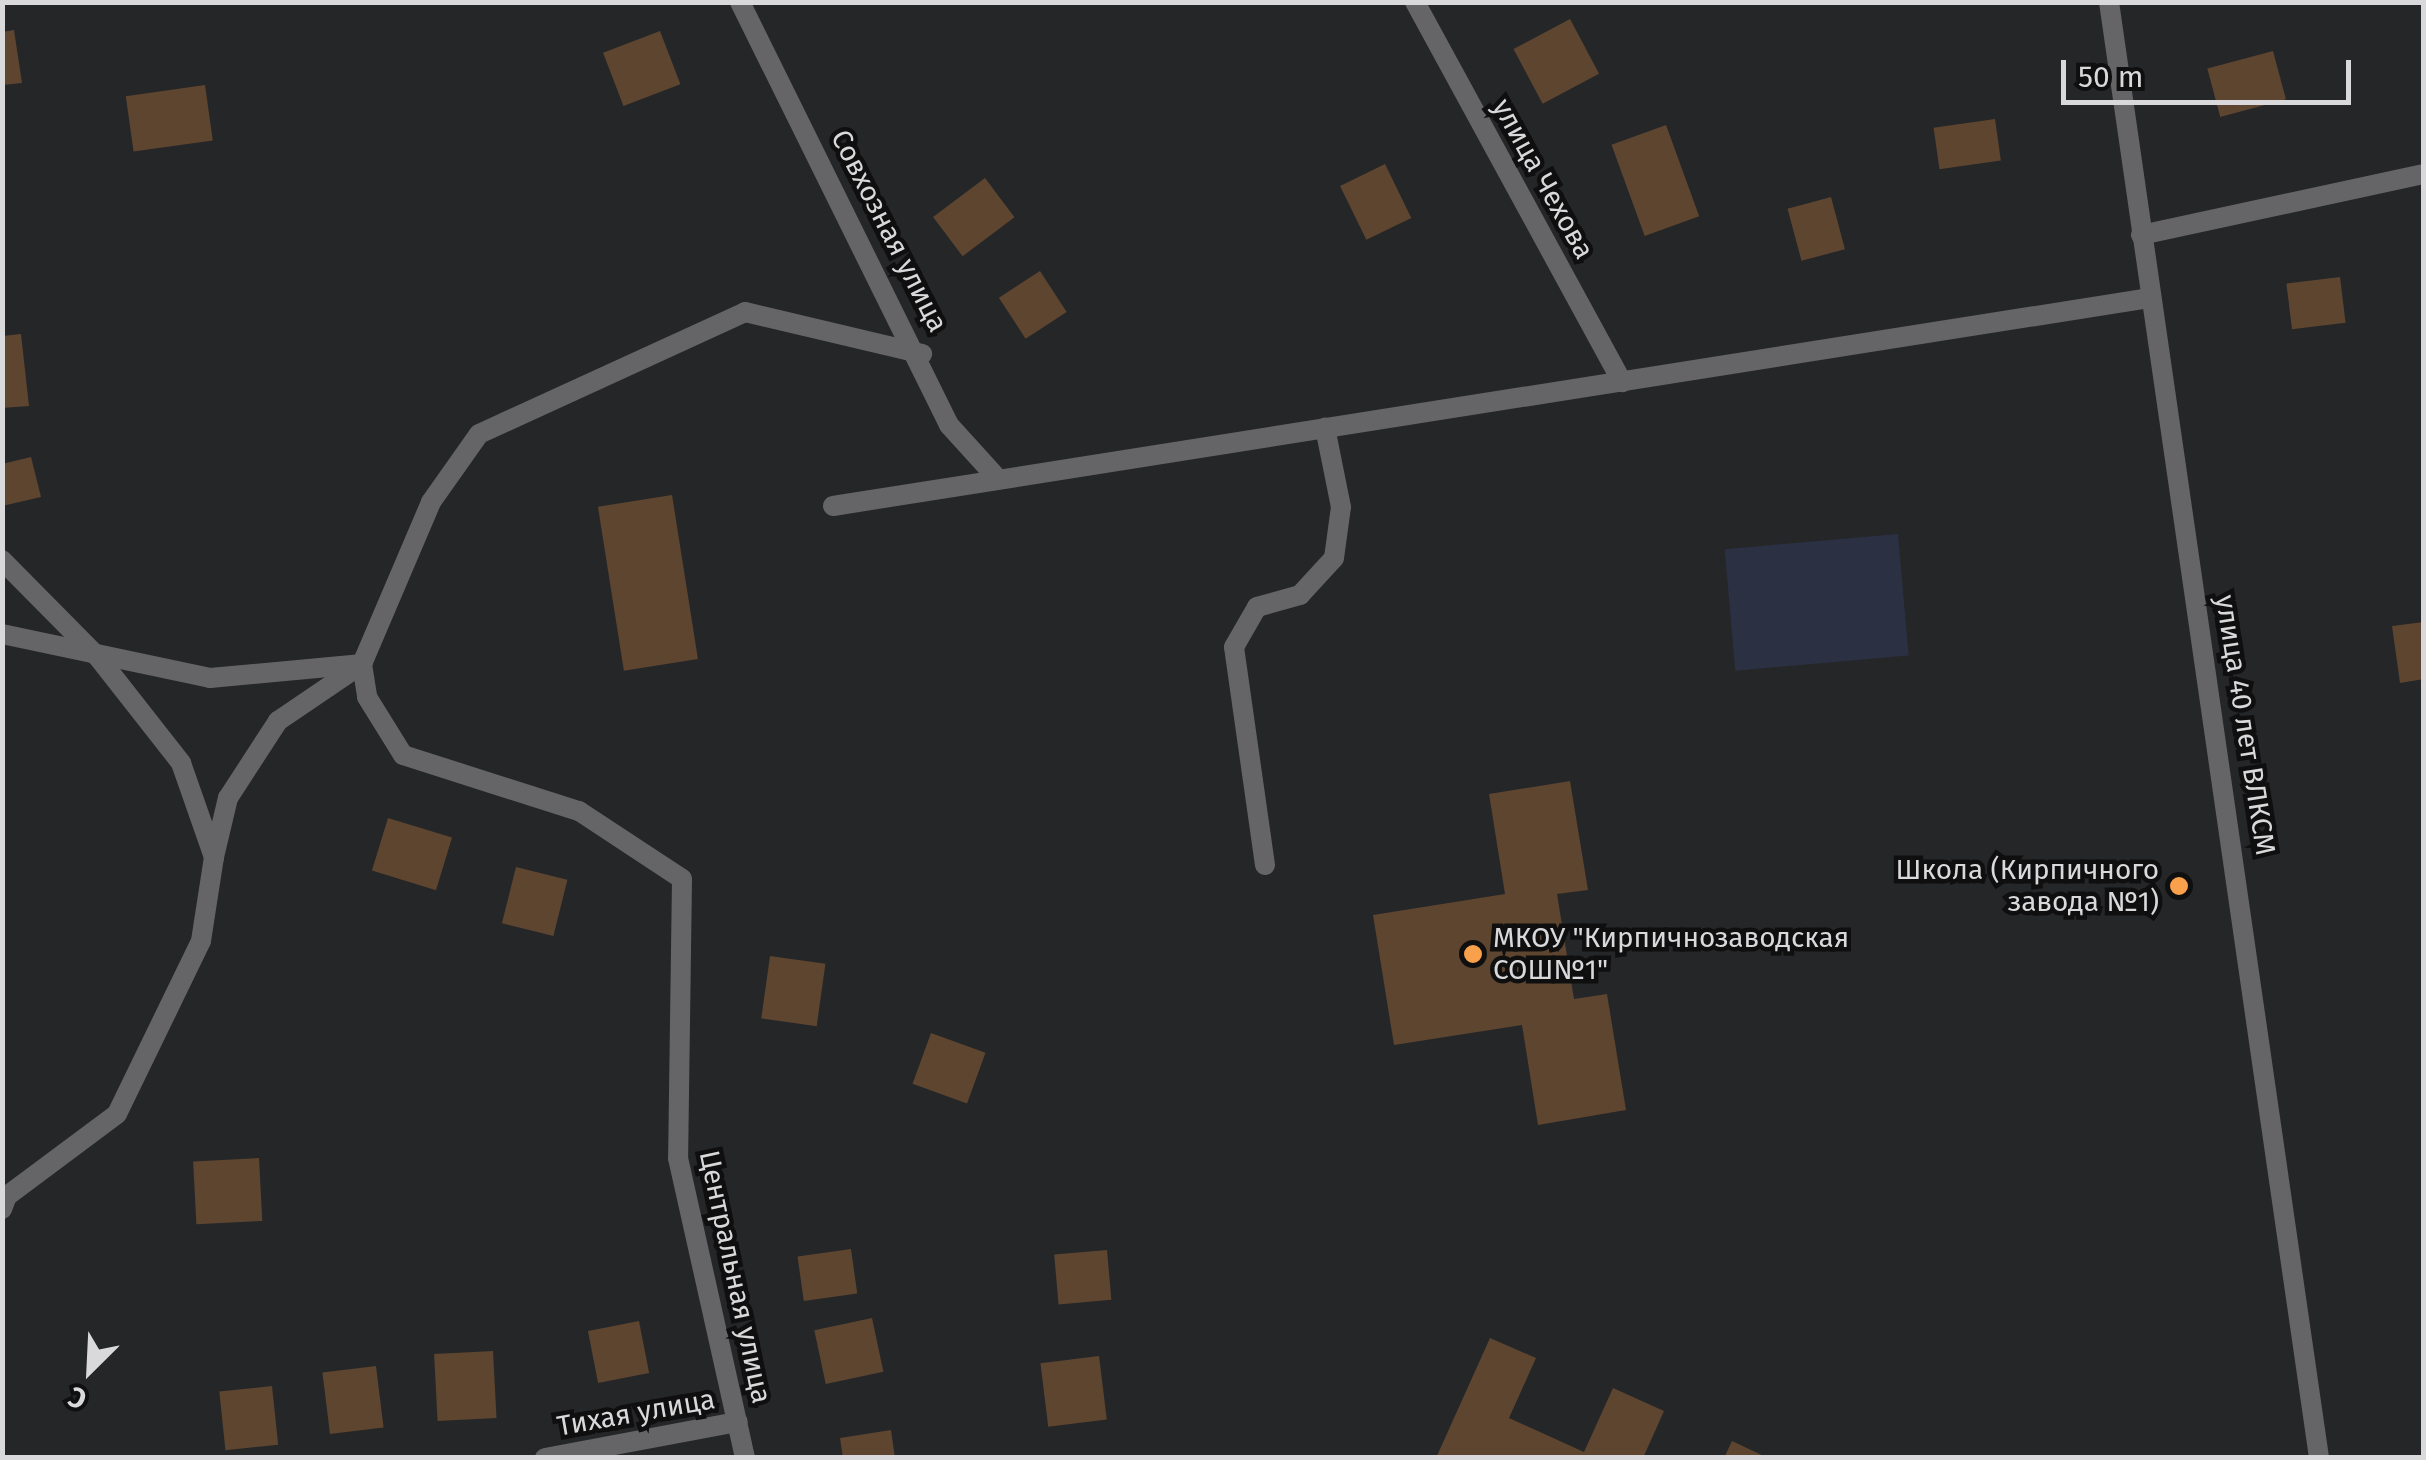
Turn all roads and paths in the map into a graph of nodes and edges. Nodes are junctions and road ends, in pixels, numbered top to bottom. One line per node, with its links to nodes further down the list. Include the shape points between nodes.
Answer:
1 (740, 2): 7 (street, Совхозная улица)
2 (1416, 2): 8 (street, улица Чехова)
3 (2109, 2): 5 (street, улица 40 лет ВЛКСМ)
4 (2424, 174): 5 (street)
5 (2141, 234): 6 (street, улица 40 лет ВЛКСМ)
6 (2149, 298): 8 (street); 22 (street, улица 40 лет ВЛКСМ, via 2235,837)
7 (922, 354): 10 (street, Совхозная улица, via 949,424); 15 (street, via 744,312 479,434 431,502)
8 (1622, 382): 9 (street)
9 (1325, 428): 10 (street); 17 (street, via 1341,507 1334,558 1300,596 1257,607 1234,647)
10 (997, 478): 11 (street)
11 (833, 506)
12 (2, 560): 14 (street)
13 (2, 634): 14 (street)
14 (98, 657): 15 (street, via 210,678); 16 (street, via 181,763)
15 (362, 664): 16 (street, via 278,720 228,798); 19 (street, Центральная улица, via 366,697 404,755 579,811 682,879 678,1158)
16 (214, 857): 18 (street, via 201,941 117,1114 7,1196)
17 (1265, 866)
18 (2, 1209)
19 (738, 1422): 20 (street, Тихая улица); 21 (street, Центральная улица)
20 (544, 1458)
21 (745, 1458)
22 (2319, 1458)

